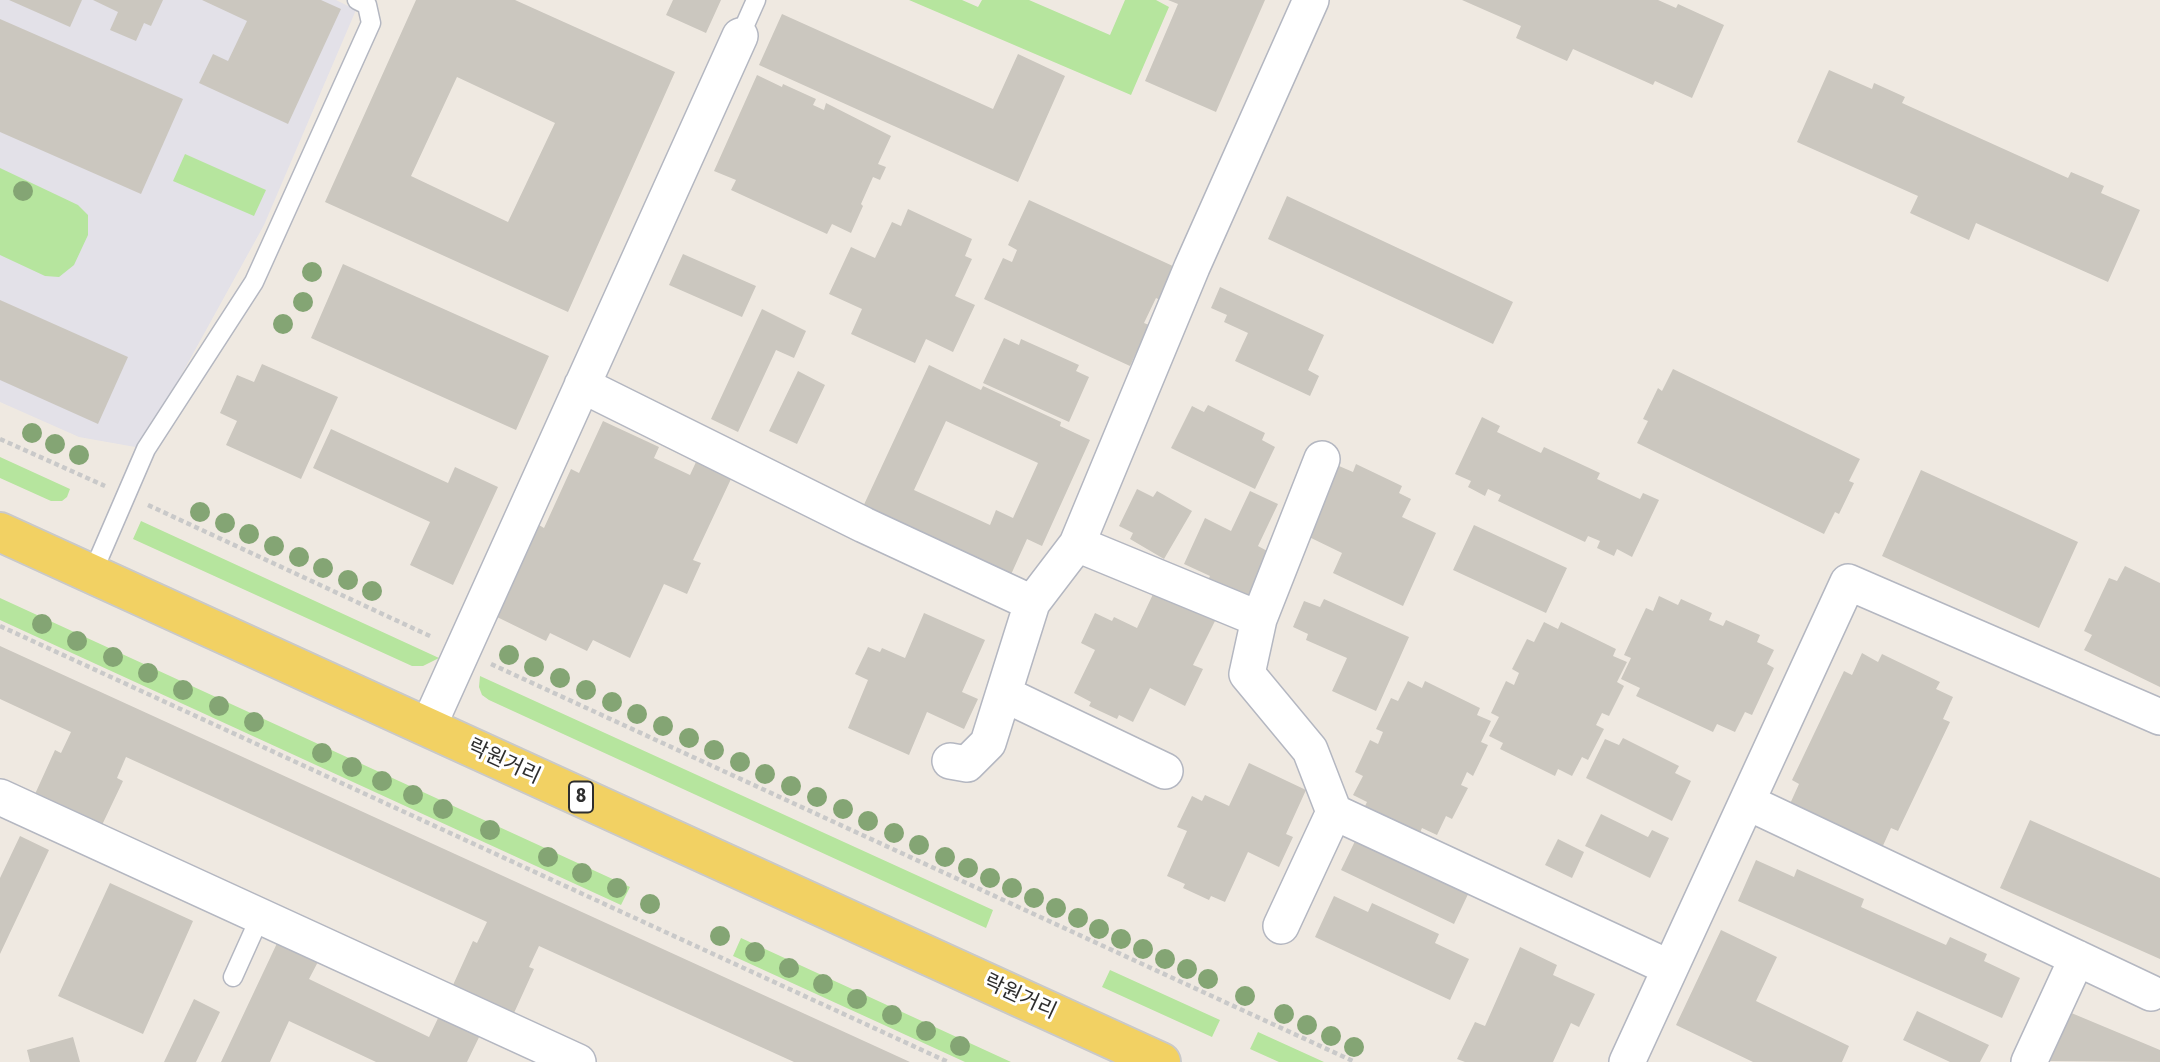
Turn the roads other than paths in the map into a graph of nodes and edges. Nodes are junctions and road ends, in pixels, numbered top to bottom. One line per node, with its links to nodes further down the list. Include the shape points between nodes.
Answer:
1 (357, 0): 9 (lane, via 367,5 371,23 254,282 146,449)
2 (756, 0): 4 (lane)
3 (1311, 0): 8 (street, via 1192,267)
4 (740, 36): 5 (street)
5 (582, 385): 10 (street); 14 (street)
6 (1322, 459): 11 (street)
7 (0, 531): 9 (main road, 락원거리 / 8)
8 (1077, 544): 10 (street); 11 (street)
9 (92, 574): 14 (main road, 락원거리 / 8)
10 (1032, 603): 12 (street)
11 (1259, 619): 19 (street, via 1247,674 1310,750)
12 (1004, 694): 15 (street, via 988,743 967,764); 16 (street)
13 (2160, 717): 18 (street, via 1848,582)
14 (428, 727): 27 (main road, 락원거리 / 8)
15 (950, 761)
16 (1165, 771)
17 (0, 797): 20 (street)
18 (1747, 802): 22 (street); 23 (street)
19 (1334, 812): 21 (street); 23 (street)
20 (260, 917): 24 (lane); 26 (street)
21 (1281, 926)
22 (2077, 958): 25 (street); 29 (street)
23 (1670, 968): 28 (street)
24 (233, 977)
25 (2151, 993)
26 (578, 1062)
27 (1161, 1062)
28 (1627, 1062)
29 (2029, 1062)

